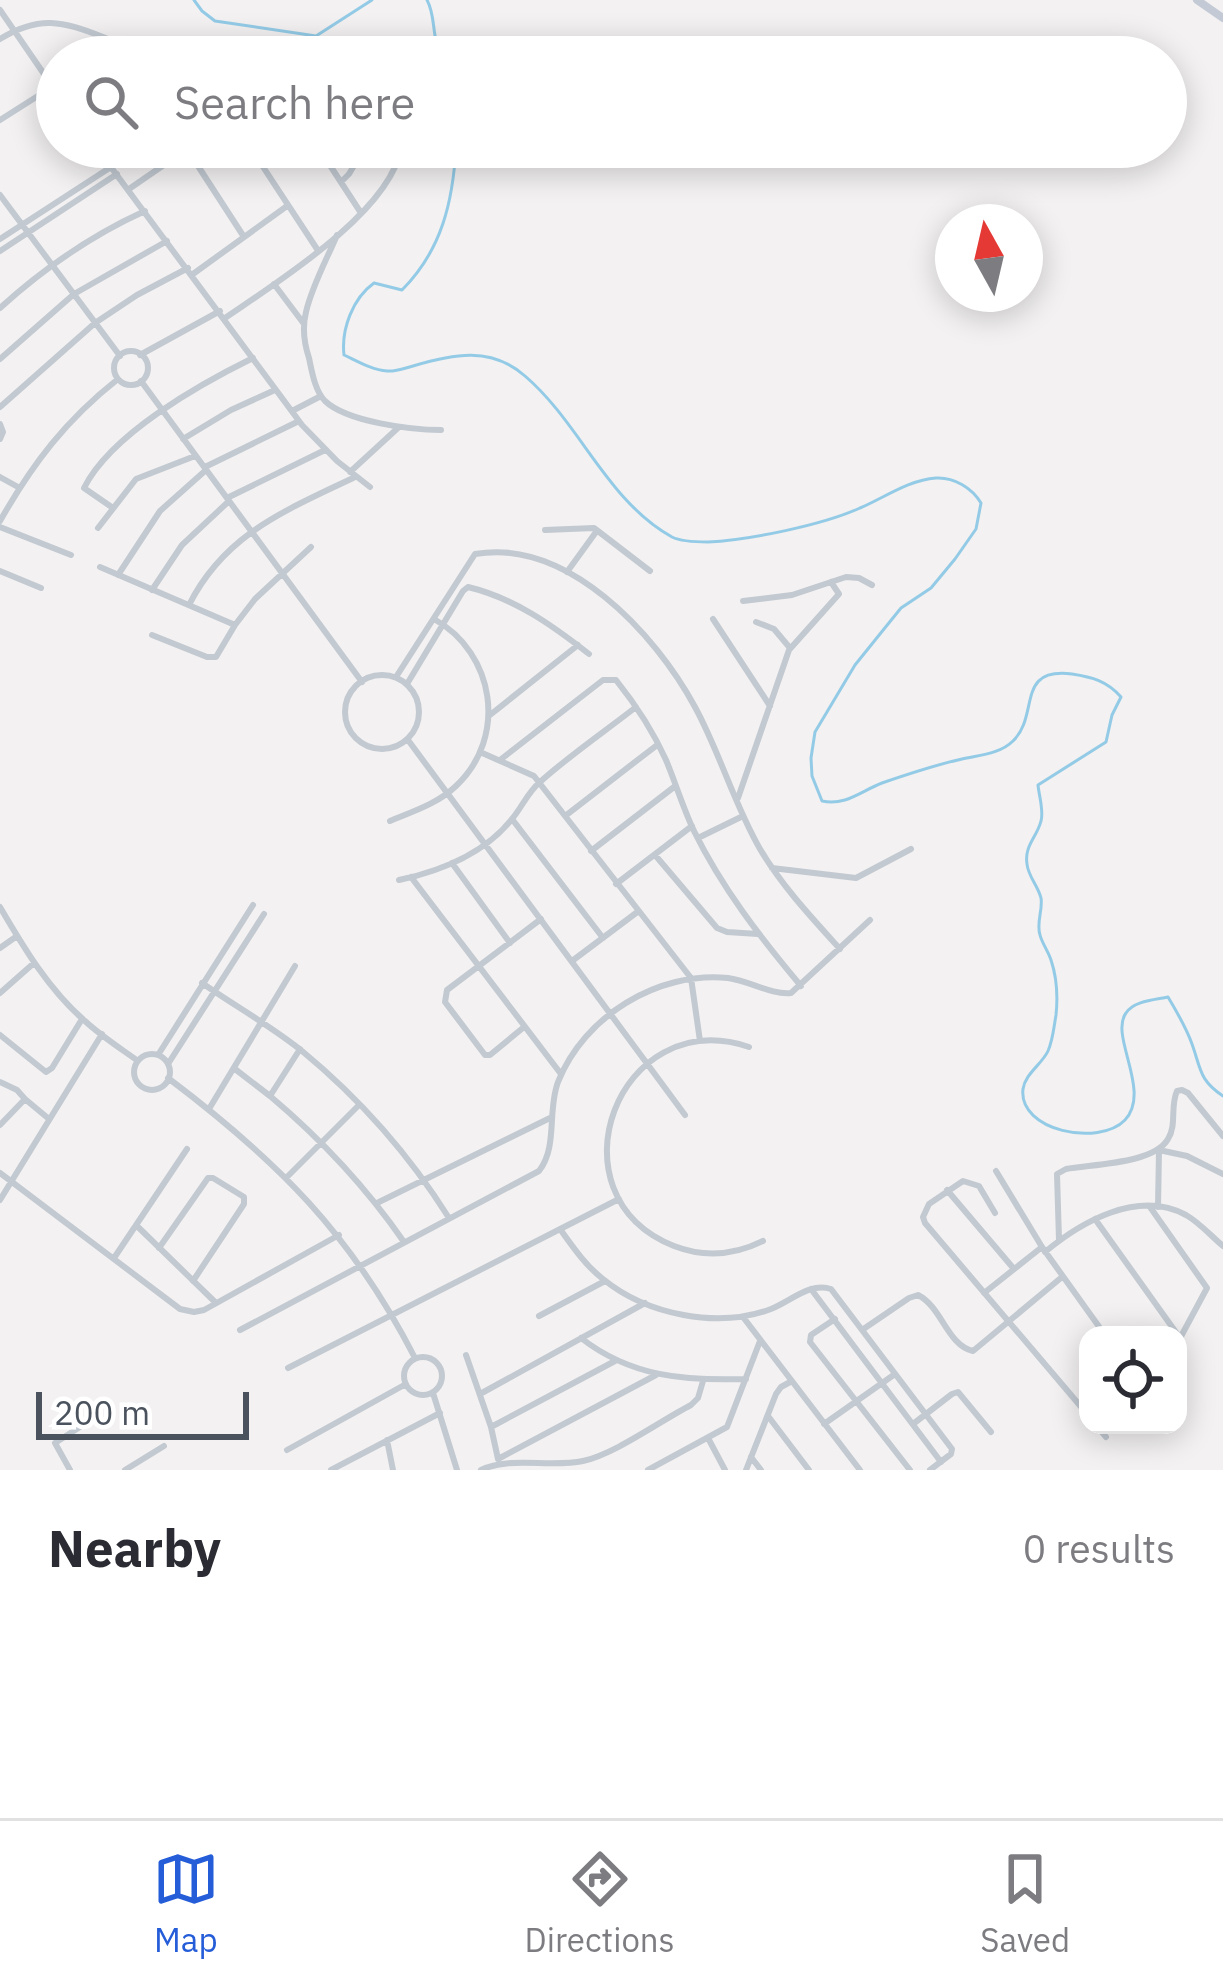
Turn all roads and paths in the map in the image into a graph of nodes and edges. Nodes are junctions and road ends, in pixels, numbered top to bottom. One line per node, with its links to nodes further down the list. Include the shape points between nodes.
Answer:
1 (1197, 0): 3 (street)
2 (0, 10): 4 (street)
3 (1223, 19)
4 (14, 31): 5 (street, via 48,22); 7 (street); 8 (street)
5 (96, 34): 6 (street)
6 (101, 36)
7 (0, 40)
8 (36, 63)
9 (36, 100): 10 (street)
10 (0, 120)
11 (159, 168): 19 (street)
12 (201, 168): 27 (street)
13 (264, 168): 21 (street)
14 (332, 168): 18 (street)
15 (351, 168): 18 (street)
16 (395, 168): 23 (street)
17 (114, 170): 19 (street); 24 (street); 25 (street)
18 (341, 182): 23 (street)
19 (129, 189): 22 (street)
20 (0, 195): 24 (street)
21 (288, 205): 27 (street); 30 (street)
22 (145, 211): 29 (street); 32 (street)
23 (361, 213): 26 (street)
24 (21, 224): 25 (street); 28 (street)
25 (27, 232): 31 (street); 32 (street)
26 (338, 235): 30 (street); 39 (street)
27 (244, 237): 33 (street)
28 (0, 239)
29 (167, 241): 33 (street); 35 (street)
30 (318, 250): 34 (street)
31 (0, 251)
32 (52, 266): 35 (street); 36 (street)
33 (190, 271): 37 (street); 38 (street)
34 (274, 284): 37 (street); 39 (street)
35 (74, 295): 38 (street); 43 (street)
36 (0, 308)
37 (222, 314): 40 (street); 42 (street)
38 (95, 323): 41 (street); 48 (street)
39 (304, 324): 47 (street)
40 (140, 355): 41 (street); 45 (street, via 148,369)
41 (120, 356): 44 (street)
42 (254, 358): 46 (street); 49 (street)
43 (0, 359)
44 (118, 379): 45 (street); 62 (street, via 58,432)
45 (141, 382): 49 (street)
46 (276, 390): 50 (street); 55 (street)
47 (321, 396): 50 (street); 53 (street)
48 (0, 407)
49 (162, 411): 55 (street); 65 (street, via 85,485)
50 (292, 411): 51 (street)
51 (299, 421): 57 (street); 59 (street)
52 (0, 424): 56 (street)
53 (399, 427): 54 (street); 60 (street)
54 (441, 430)
55 (183, 439): 58 (street)
56 (0, 440)
57 (325, 450): 60 (street); 64 (street)
58 (195, 456): 59 (street); 65 (street, via 136,479)
59 (205, 469): 64 (street); 78 (street, via 160,512)
60 (353, 474): 63 (street); 70 (street)
61 (0, 477): 62 (street)
62 (19, 487): 66 (street)
63 (370, 488)
64 (228, 500): 70 (street); 82 (street, via 182,545)
65 (113, 508): 67 (street)
66 (0, 524): 72 (street)
67 (98, 528)
68 (545, 530): 69 (street)
69 (598, 530): 74 (street); 77 (street)
70 (251, 531): 76 (street); 84 (street)
71 (311, 547): 76 (street)
72 (71, 555)
73 (100, 567): 78 (street)
74 (650, 571)
75 (0, 572): 81 (street)
76 (282, 572): 89 (street); 95 (street)
77 (566, 572): 85 (street, via 527,555 475,554); 107 (street, via 623,614 666,662)
78 (118, 575): 82 (street)
79 (831, 582): 80 (street, via 855,577); 83 (street); 92 (street, via 838,596)
80 (872, 585)
81 (41, 588)
82 (152, 590): 84 (street)
83 (743, 601)
84 (189, 605): 89 (street)
85 (433, 619): 88 (street); 94 (street)
86 (713, 619): 97 (street)
87 (756, 622): 92 (street)
88 (443, 624): 91 (street, via 470,587 529,611); 96 (street); 99 (street, via 475,660)
89 (235, 625): 90 (street, via 214,658)
90 (152, 635)
91 (578, 645): 93 (street); 99 (street)
92 (790, 649): 97 (street)
93 (589, 654)
94 (396, 677): 95 (street); 96 (street)
95 (362, 682): 100 (street, via 346,703 352,734 378,749)
96 (407, 684): 100 (street, via 420,712)
97 (770, 706): 107 (street)
98 (636, 707): 101 (street); 103 (street, via 616,680 605,678); 104 (street)
99 (490, 715): 102 (street)
100 (408, 740): 106 (street)
101 (658, 745): 105 (street); 109 (street)
102 (480, 752): 103 (street); 106 (street)
103 (500, 760): 104 (street)
104 (539, 782): 109 (street); 111 (street)
105 (675, 786): 112 (street); 116 (street)
106 (448, 793): 110 (street); 114 (street)
107 (737, 802): 108 (street)
108 (742, 815): 113 (street); 119 (street)
109 (565, 817): 116 (street)
110 (390, 820)
111 (512, 820): 114 (street); 131 (street)
112 (692, 826): 113 (street); 117 (street)
113 (698, 838): 129 (street)
114 (485, 844): 118 (street); 127 (street)
115 (911, 848): 119 (street, via 856,878)
116 (591, 851): 122 (street)
117 (655, 854): 122 (street); 129 (street, via 717,928)
118 (452, 863): 120 (street); 132 (street)
119 (772, 868): 134 (street)
120 (412, 877): 121 (street); 138 (street)
121 (399, 880)
122 (616, 884): 125 (street)
123 (253, 905): 140 (street)
124 (0, 907): 130 (street)
125 (637, 911): 131 (street); 139 (street)
126 (264, 914): 142 (street)
127 (541, 919): 132 (street); 136 (street)
128 (870, 920): 134 (street)
129 (758, 934): 141 (street)
130 (16, 936): 133 (street); 135 (street)
131 (602, 938): 136 (street)
132 (509, 943): 138 (street)
133 (0, 948)
134 (840, 949): 141 (street)
135 (34, 962): 143 (street); 145 (street)
136 (572, 962): 144 (street)
137 (295, 966): 146 (street)
138 (478, 967): 147 (street); 147 (street, via 445,999 484,1054)
139 (691, 978): 141 (street, via 735,979 784,994); 144 (street); 150 (street)
140 (202, 983): 142 (street); 153 (street)
141 (801, 986)
142 (213, 991): 146 (street); 155 (street)
143 (0, 994)
144 (610, 1013): 156 (street); 158 (street)
145 (82, 1019): 148 (street); 149 (street, via 46,1072)
146 (261, 1023): 152 (street); 157 (street)
147 (524, 1027): 158 (street)
148 (102, 1034): 154 (street); 167 (street)
149 (0, 1035)
150 (700, 1041): 151 (street); 156 (street)
151 (749, 1047)
152 (300, 1049): 161 (street); 163 (street)
153 (158, 1055): 154 (street); 155 (street)
154 (138, 1061): 159 (street, via 135,1078 143,1087)
155 (168, 1064): 159 (street)
156 (647, 1064): 165 (street); 180 (street, via 609,1122 608,1162)
157 (234, 1068): 161 (street); 164 (street)
158 (562, 1074): 166 (street)
159 (168, 1078): 164 (street)
160 (0, 1082): 162 (street)
161 (270, 1096): 170 (street)
162 (25, 1100): 167 (street); 168 (street)
163 (358, 1106): 170 (street); 177 (street)
164 (209, 1109): 176 (street)
165 (685, 1115)
166 (550, 1118): 177 (street); 185 (street, via 548,1157 538,1171)
167 (50, 1119): 178 (street)
168 (0, 1125)
169 (1223, 1136): 172 (street, via 1180,1090)
170 (321, 1142): 176 (street); 182 (street)
171 (187, 1149): 187 (street)
172 (1159, 1150): 175 (street); 183 (street); 190 (street, via 1060,1170)
173 (996, 1171): 195 (street)
174 (0, 1173): 178 (street)
175 (1223, 1174)
176 (286, 1178): 189 (street)
177 (424, 1179): 182 (street); 185 (street)
178 (12, 1181): 181 (street); 196 (street)
179 (947, 1190): 184 (street, via 976,1183); 198 (street); 203 (street, via 926,1207 924,1220)
180 (619, 1199): 188 (street); 191 (street, via 646,1230 691,1252 728,1253)
181 (0, 1200)
182 (377, 1203): 192 (street)
183 (1154, 1207): 186 (street); 193 (street, via 1187,1216); 214 (street, via 1208,1288)
184 (995, 1213)
185 (450, 1218): 192 (street)
186 (1094, 1218): 190 (street); 213 (street)
187 (136, 1225): 194 (street); 196 (street)
188 (560, 1229): 201 (street); 206 (street)
189 (339, 1235): 197 (street); 204 (street)
190 (1059, 1240): 195 (street)
191 (763, 1241)
192 (404, 1243): 197 (street)
193 (1223, 1246)
194 (159, 1248): 200 (street); 200 (street, via 208,1178 244,1197)
195 (1043, 1250): 198 (street); 199 (street)
196 (114, 1258): 204 (street, via 180,1310)
197 (362, 1266): 206 (street); 216 (street)
198 (1014, 1269): 203 (street)
199 (1062, 1277): 211 (street); 212 (street)
200 (193, 1281): 204 (street)
201 (605, 1281): 205 (street); 207 (street)
202 (811, 1289): 208 (street); 209 (street); 210 (street, via 831,1289)
203 (984, 1292): 211 (street)
204 (216, 1303)
205 (645, 1303): 208 (street); 218 (street)
206 (393, 1315): 221 (street); 223 (street)
207 (539, 1316)
208 (743, 1317): 219 (street)
209 (835, 1318): 215 (street); 233 (street, via 809,1340)
210 (853, 1318): 215 (street); 217 (street)
211 (1009, 1322): 217 (street, via 967,1351 919,1295); 234 (street)
212 (1098, 1326)
213 (1169, 1326)
214 (1187, 1326)
215 (841, 1327): 229 (street)
216 (240, 1330)
217 (862, 1330): 224 (street)
218 (580, 1338): 222 (street); 232 (street)
219 (760, 1340): 226 (street); 228 (street)
220 (466, 1355): 232 (street)
221 (415, 1358): 230 (street); 231 (street, via 433,1359 441,1369)
222 (616, 1360): 225 (street); 241 (street)
223 (288, 1368)
224 (895, 1374): 229 (street); 236 (street)
225 (656, 1375): 227 (street); 251 (street)
226 (746, 1379): 227 (street); 245 (street, via 729,1424)
227 (703, 1381): 251 (street, via 692,1405 597,1457)
228 (792, 1381): 237 (street); 239 (street)
229 (883, 1382): 233 (street); 240 (street)
230 (406, 1384): 231 (street, via 415,1393); 248 (street)
231 (433, 1392): 235 (street)
232 (480, 1394): 241 (street)
233 (856, 1401): 239 (street); 267 (street)
234 (1079, 1404)
235 (440, 1413): 246 (street); 258 (street)
236 (926, 1414): 240 (street); 242 (street, via 958,1392); 252 (street, via 952,1451)
237 (767, 1415): 250 (street); 265 (street)
238 (86, 1423): 254 (street, via 55,1443)
239 (824, 1424): 266 (street)
240 (914, 1424): 252 (street)
241 (491, 1427): 251 (street)
242 (992, 1432)
243 (1104, 1434): 244 (street)
244 (1106, 1437)
245 (708, 1438): 249 (street); 262 (street)
246 (387, 1440): 253 (street); 257 (street)
247 (164, 1446): 255 (street)
248 (287, 1450)
249 (674, 1456): 260 (street); 261 (street)
250 (751, 1457): 263 (street); 264 (street)
251 (498, 1461): 259 (street)
252 (941, 1462): 268 (street)
253 (346, 1466): 256 (street)
254 (70, 1470)
255 (125, 1470)
256 (331, 1470)
257 (393, 1470)
258 (457, 1470)
259 (481, 1470)
260 (648, 1470)
261 (682, 1470)
262 (725, 1470)
263 (746, 1470)
264 (761, 1470)
265 (809, 1470)
266 (860, 1470)
267 (910, 1470)
268 (929, 1470)

